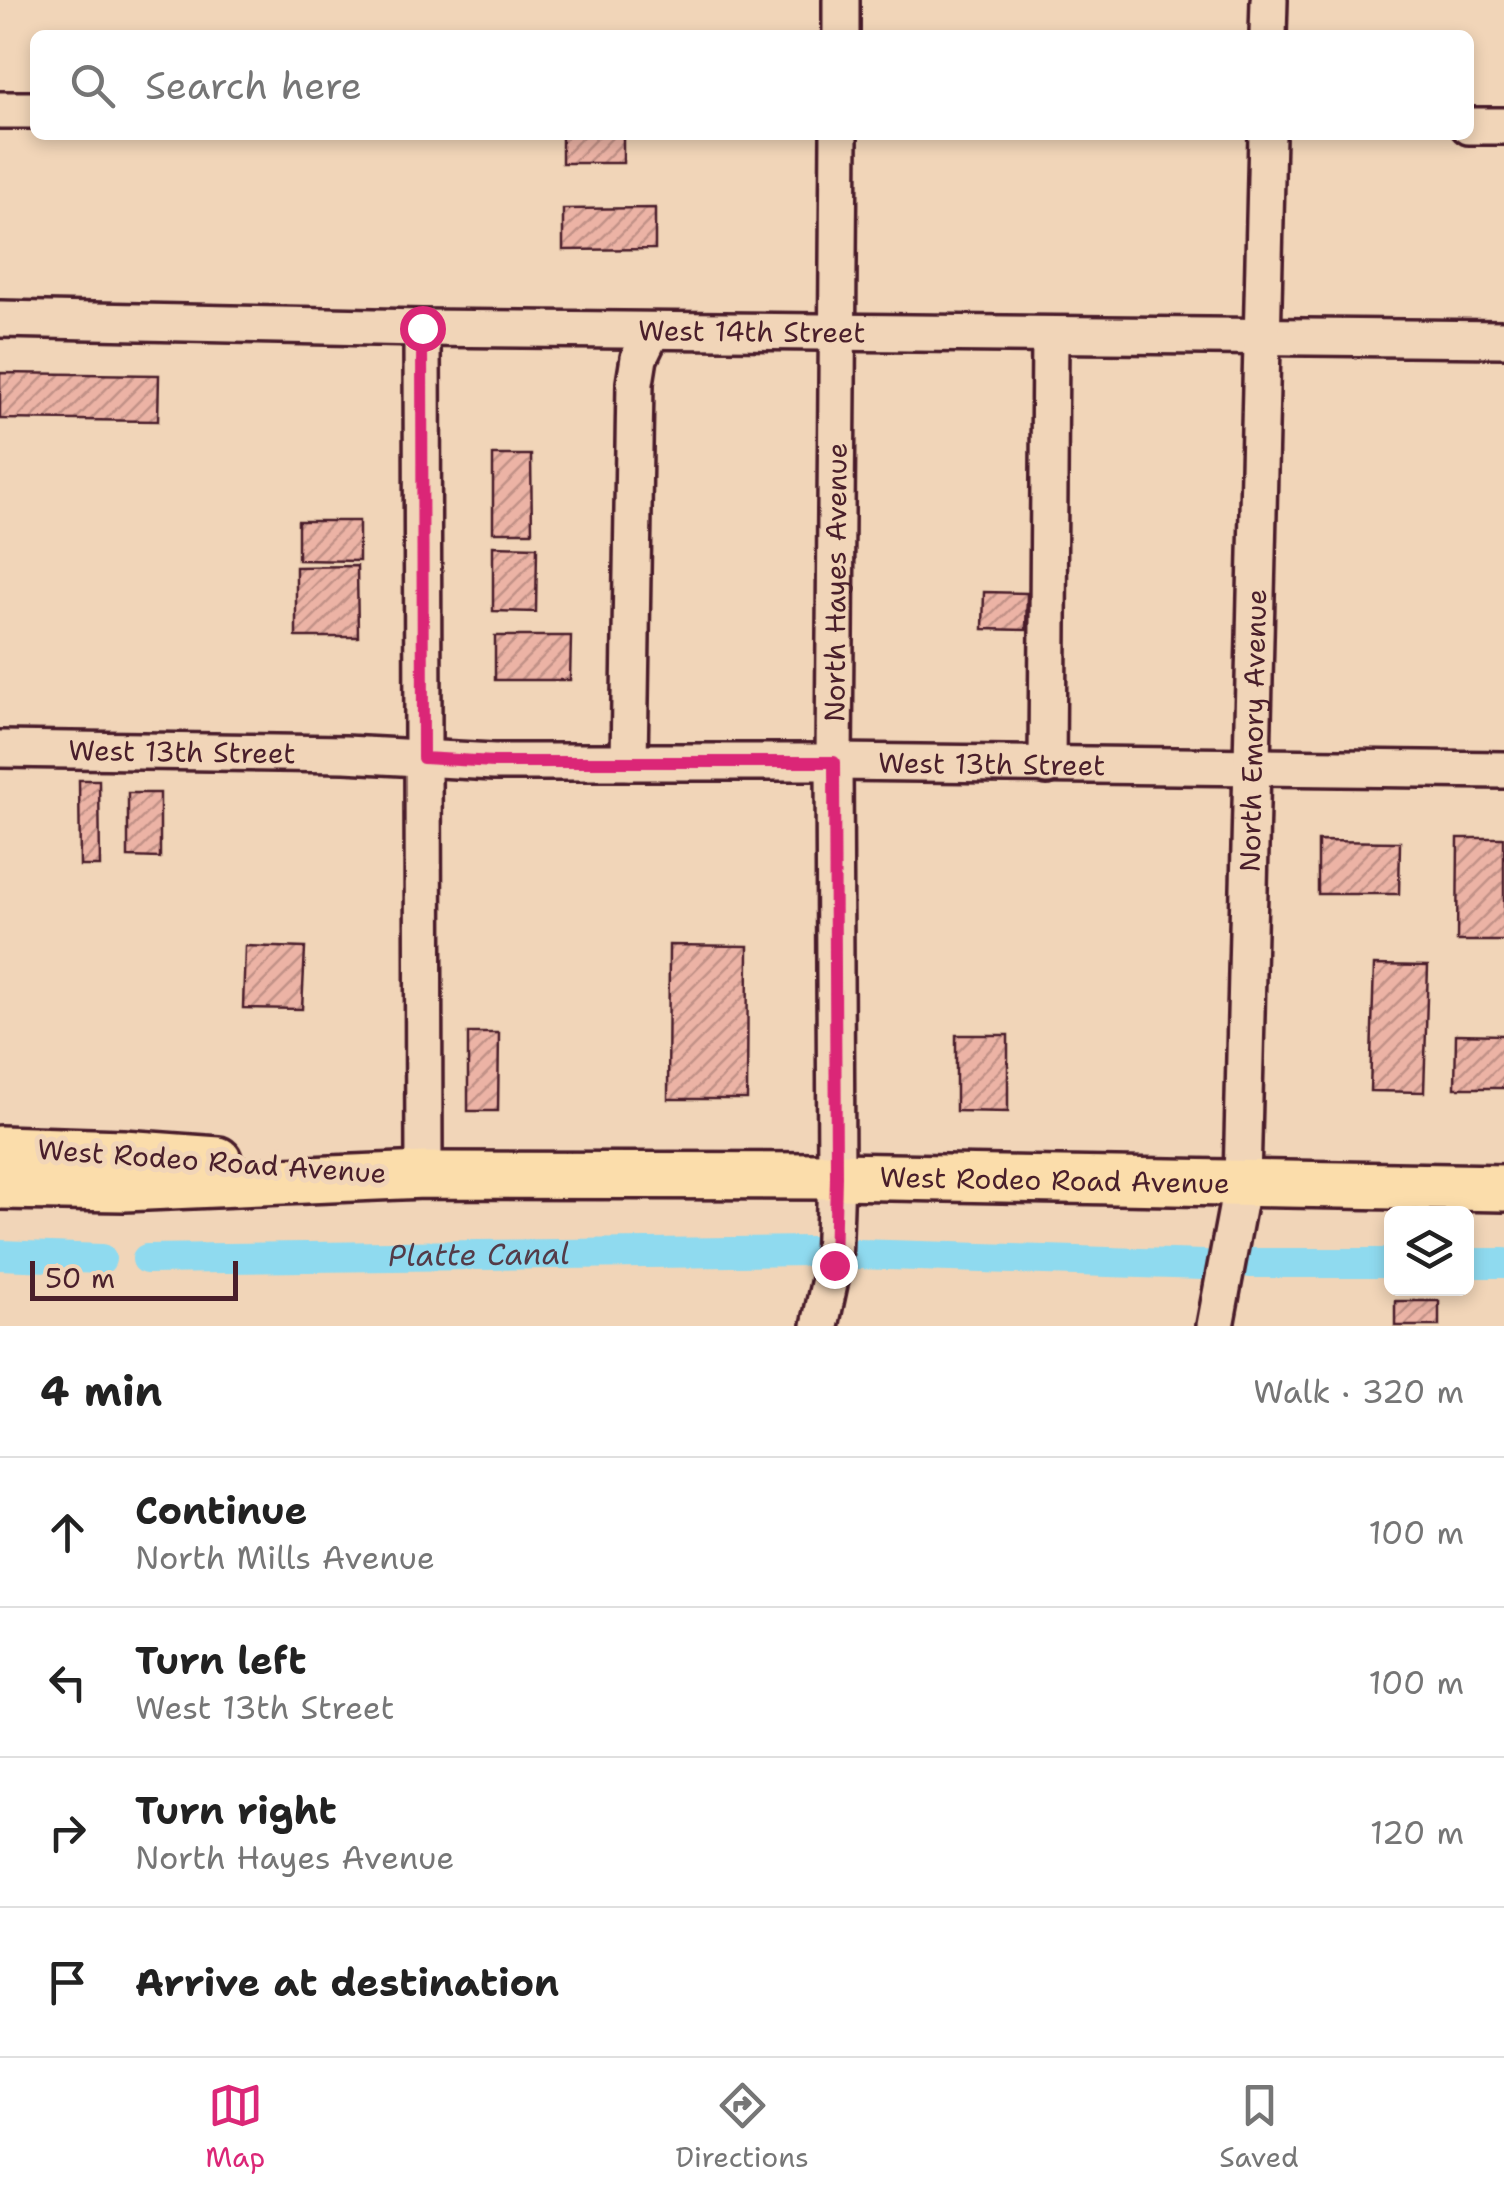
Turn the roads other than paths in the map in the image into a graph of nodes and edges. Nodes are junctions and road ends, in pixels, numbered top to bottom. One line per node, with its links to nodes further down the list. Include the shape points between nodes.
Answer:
1 (841, 0): 3 (street)
2 (1269, 0): 4 (street)
3 (840, 30)
4 (1268, 30)
5 (0, 110): 6 (street)
6 (30, 110)
7 (1474, 126): 8 (street)
8 (1504, 126)
9 (839, 140): 14 (street, North Hayes Avenue)
10 (1266, 140): 16 (street, North Emory Avenue)
11 (0, 319): 12 (street, West 14th Street)
12 (422, 328): 13 (street, West 14th Street); 19 (street)
13 (652, 331): 14 (street, West 14th Street); 20 (street, via 635,382)
14 (836, 332): 15 (street, West 14th Street); 21 (street, North Hayes Avenue)
15 (1050, 335): 16 (street, West 14th Street); 22 (street)
16 (1262, 337): 17 (street, West 14th Street); 23 (street, North Emory Avenue)
17 (1504, 340)
18 (0, 749): 19 (street, West 13th Street)
19 (423, 758): 20 (street, West 13th Street); 26 (street)
20 (629, 762): 21 (street, West 13th Street)
21 (834, 762): 22 (street, West 13th Street); 27 (street, North Hayes Avenue)
22 (1046, 766): 23 (street, West 13th Street)
23 (1252, 766): 24 (street, West 13th Street); 28 (street, North Emory Avenue)
24 (1504, 770)
25 (0, 1149): 26 (main road, West Rodeo Road Avenue)
26 (424, 1175): 27 (main road, West Rodeo Road Avenue); 29 (main road, West Rodeo Road Avenue, via 124,1188)
27 (836, 1176): 28 (main road, West Rodeo Road Avenue); 31 (street, North Hayes Avenue, via 834,1265)
28 (1242, 1182): 30 (main road, West Rodeo Road Avenue); 32 (street, North Emory Avenue)
29 (0, 1186)
30 (1504, 1188)
31 (820, 1326)
32 (1216, 1326)

